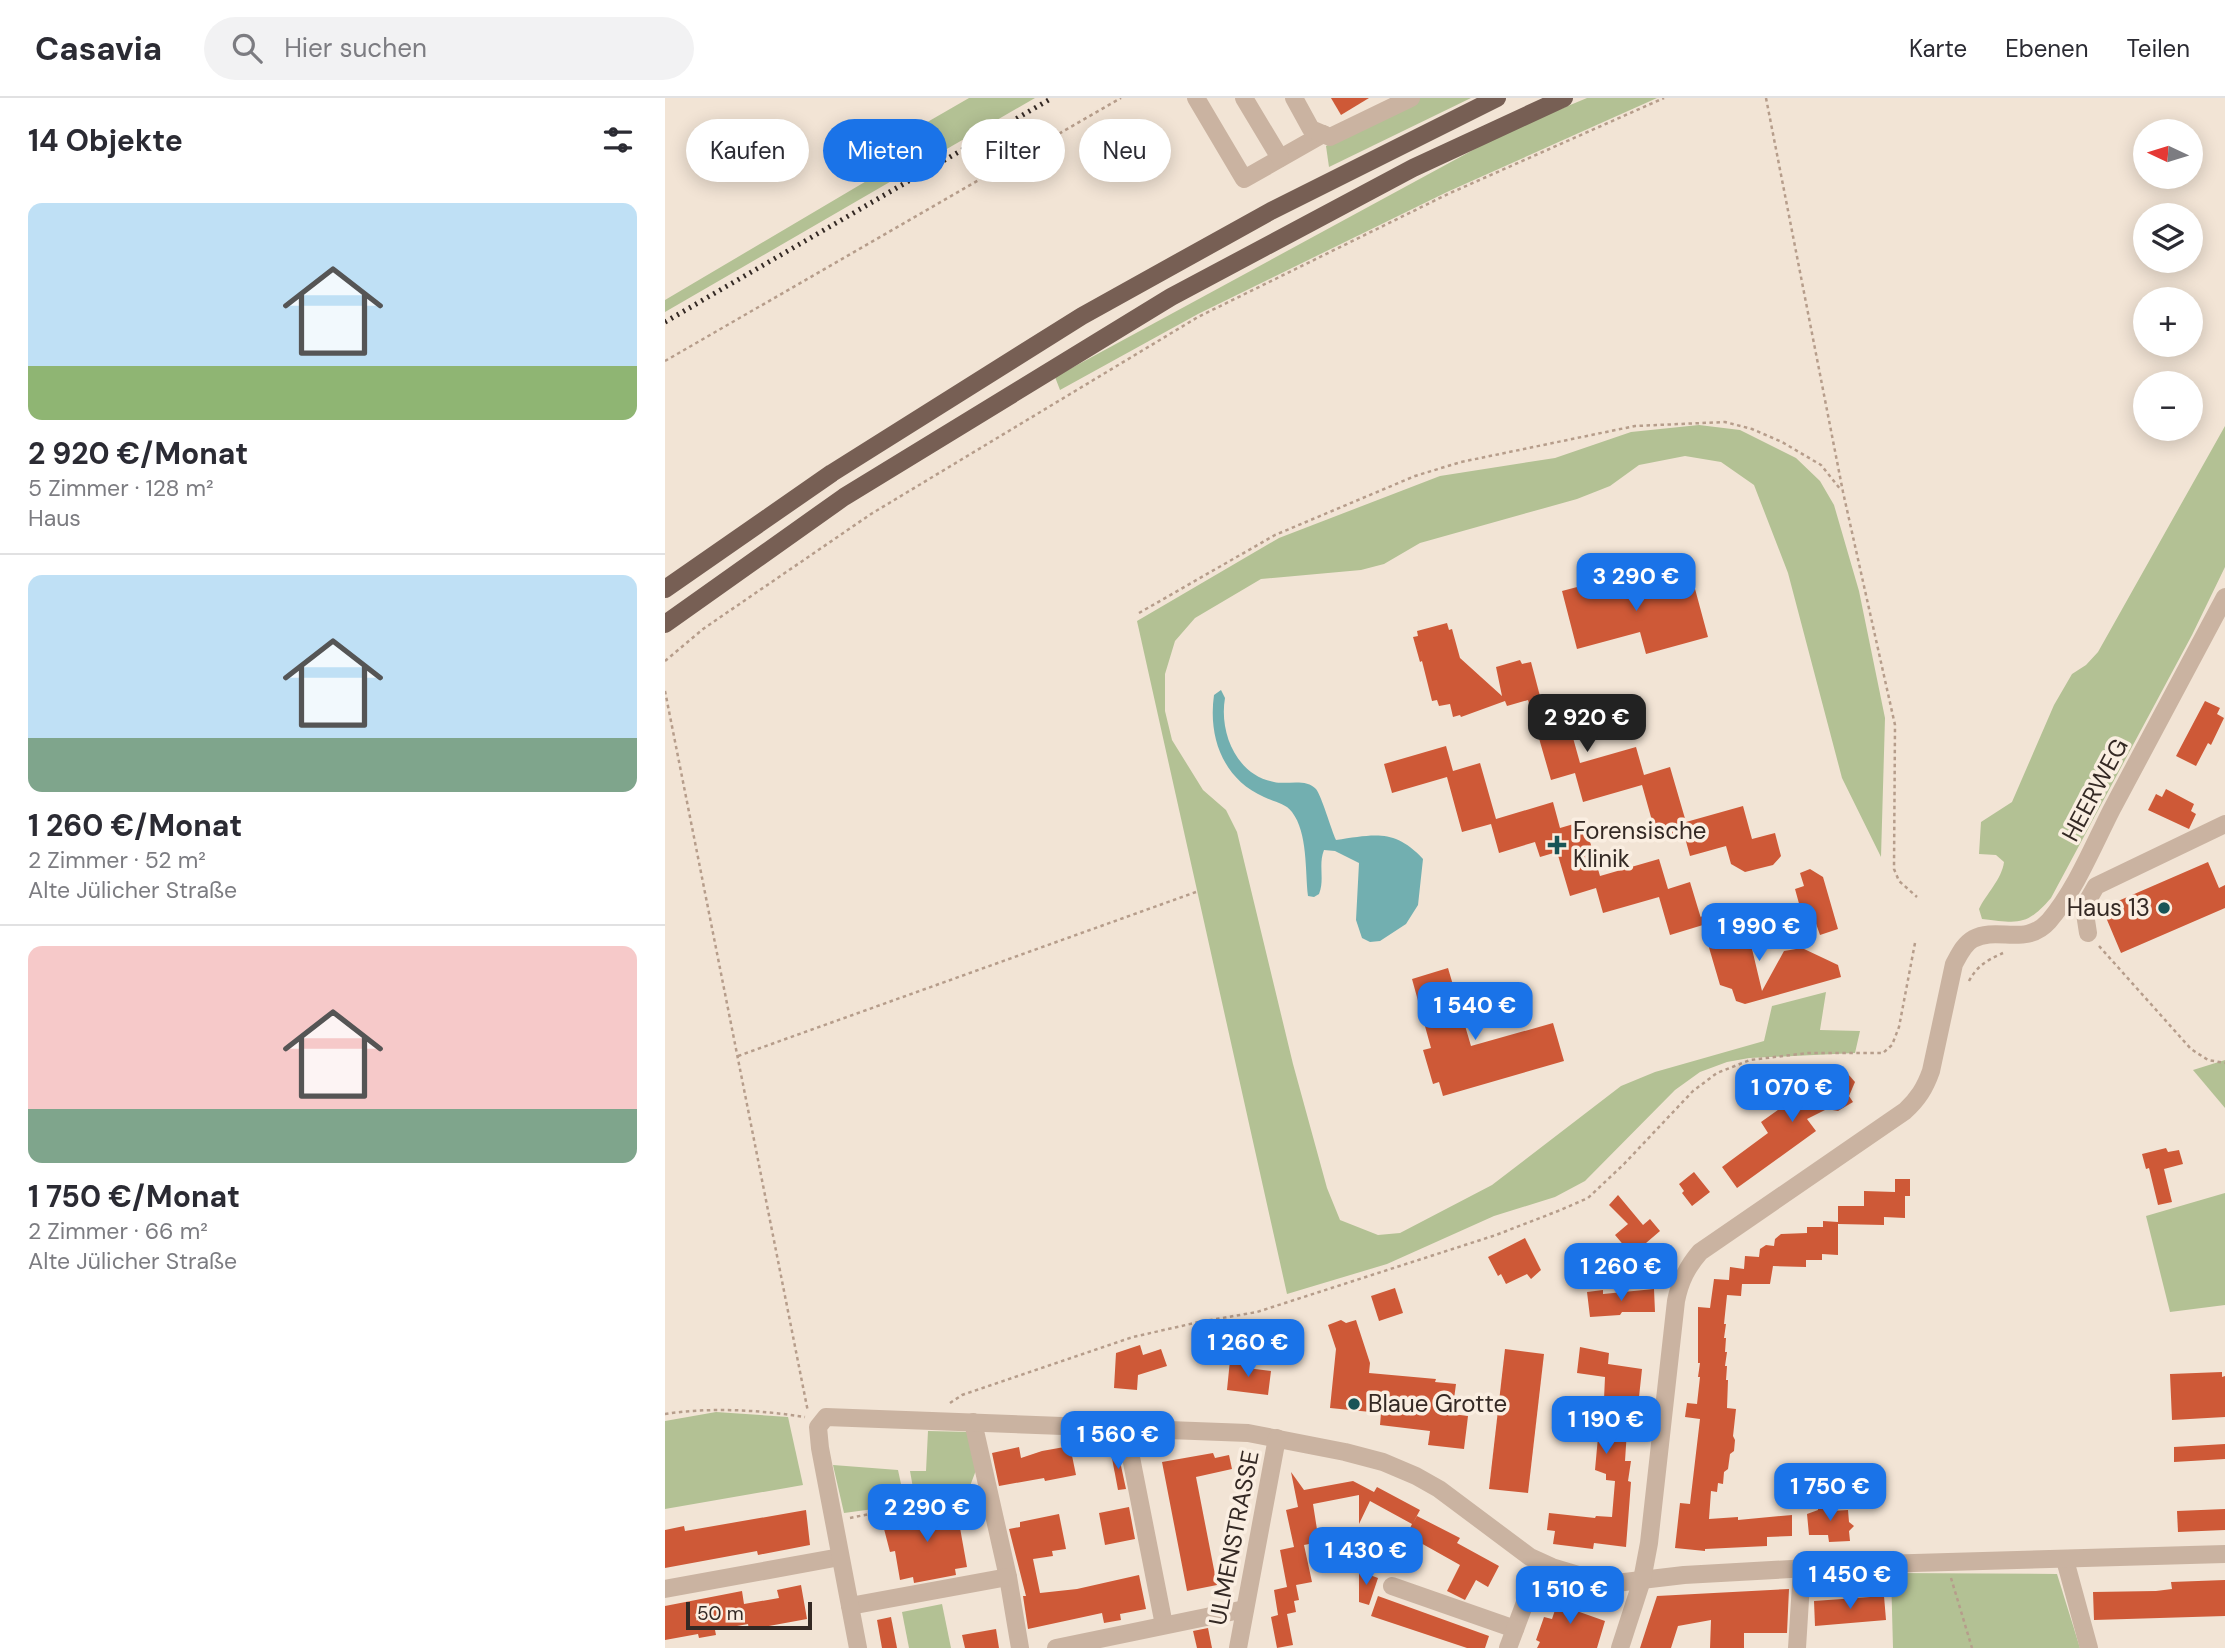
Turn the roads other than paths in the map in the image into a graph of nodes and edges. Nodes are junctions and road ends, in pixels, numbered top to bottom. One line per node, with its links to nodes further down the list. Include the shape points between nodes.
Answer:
1 (1196, 98): 8 (street, via 1244,179)
2 (1244, 98): 8 (street)
3 (1294, 98): 7 (street, via 1311,130)
4 (1411, 98): 7 (street, via 1330,137)
5 (1497, 98): 9 (main road, via 1271,211 1082,316 832,473)
6 (1564, 98): 11 (main road, via 1413,168 1171,297 844,497)
7 (1322, 134): 8 (street)
8 (1280, 159)
9 (665, 589)
10 (2225, 597): 23 (street, HEERWEG, via 2079,873 2050,919 2027,934 1985,936 1973,939 1963,949 1954,964 1931,1071 1917,1100 1700,1252 1688,1266 1676,1301 1662,1448)
11 (665, 624)
12 (2225, 824): 13 (street, via 2096,886 2084,907)
13 (2088, 933)
14 (973, 1422): 15 (street); 18 (street, via 833,1416 821,1421 818,1436); 22 (street)
15 (1125, 1427): 16 (street); 28 (street)
16 (1277, 1438): 20 (street, via 1383,1462 1416,1475); 27 (street, ULMENSTRASSE)
17 (2225, 1554): 19 (street)
18 (840, 1557): 25 (street); 26 (street)
19 (2064, 1560): 21 (street); 37 (street)
20 (1542, 1564): 23 (street, via 1602,1582); 29 (street)
21 (1802, 1569): 23 (street); 36 (street)
22 (1008, 1577): 26 (street); 31 (street)
23 (1642, 1580): 35 (street)
24 (1392, 1586): 29 (street)
25 (665, 1589)
26 (850, 1606): 30 (street)
27 (1245, 1609): 28 (street); 33 (street, ULMENSTRASSE)
28 (1164, 1625): 32 (street)
29 (1515, 1629): 34 (street)
30 (858, 1648)
31 (1020, 1648)
32 (1056, 1648)
33 (1238, 1648)
34 (1508, 1648)
35 (1620, 1648)
36 (1797, 1648)
37 (2089, 1648)

